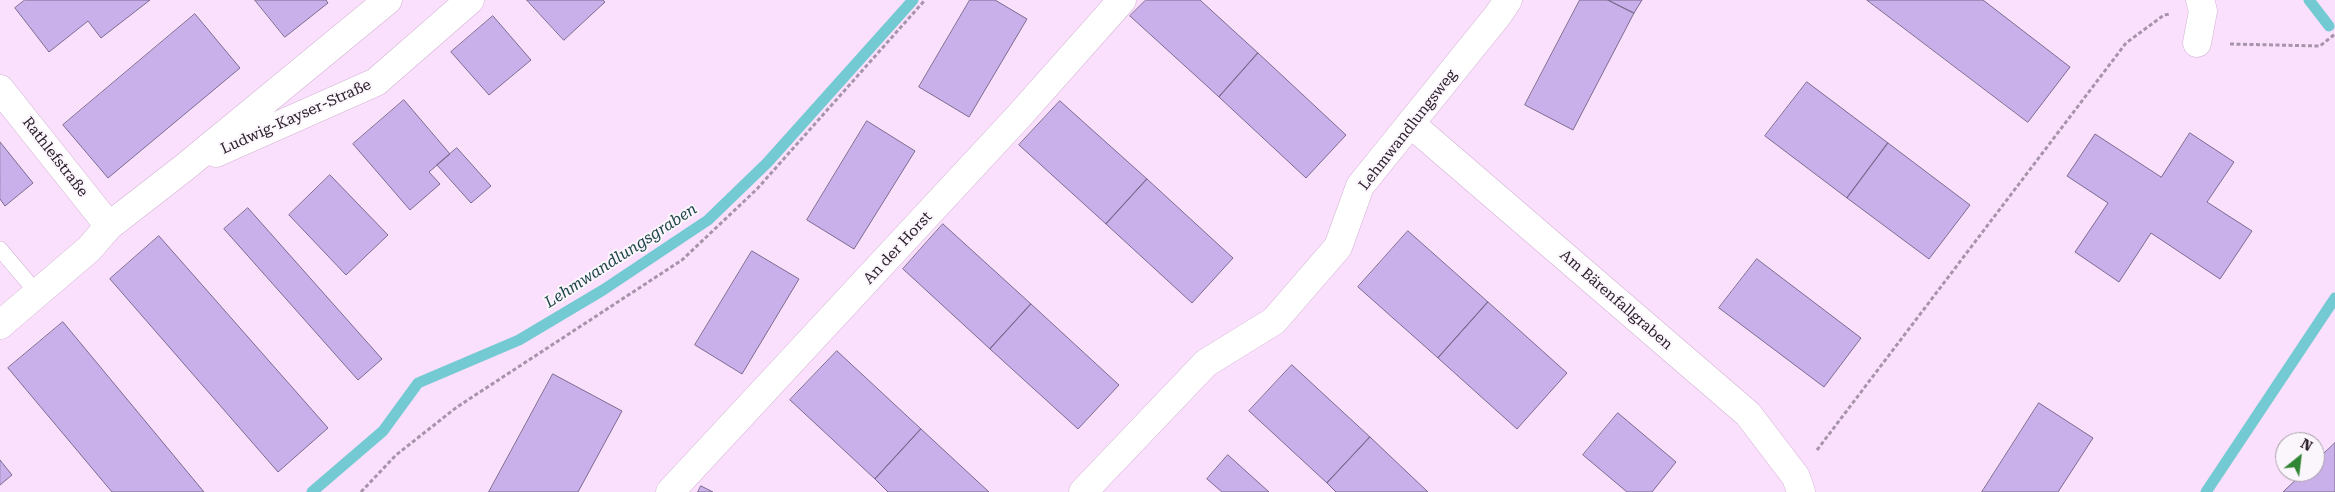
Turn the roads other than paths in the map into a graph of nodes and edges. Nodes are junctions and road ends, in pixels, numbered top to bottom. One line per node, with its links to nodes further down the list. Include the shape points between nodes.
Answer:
1 (388, 0): 9 (street, Ludwig-Kayser-Straße)
2 (470, 0): 9 (street, Ludwig-Kayser-Straße, via 376,82)
3 (1122, 0): 15 (street, An der Horst, via 1013,123)
4 (1508, 0): 8 (street, Lehmwandlungsweg)
5 (2202, 6): 6 (street)
6 (2197, 43)
7 (0, 89): 10 (street, Rathlefstraße)
8 (1411, 124): 14 (street, Am Bärenfallgraben, via 1748,414); 16 (street, Lehmwandlungsweg, via 1360,186 1338,247 1274,321 1206,363)
9 (185, 167): 10 (street, Ludwig-Kayser-Straße)
10 (109, 226): 12 (street, Ludwig-Kayser-Straße, via 89,249)
11 (0, 248): 12 (lane)
12 (37, 293): 13 (street, Ludwig-Kayser-Straße)
13 (0, 325)
14 (1799, 485)
15 (670, 492)
16 (1083, 492)

